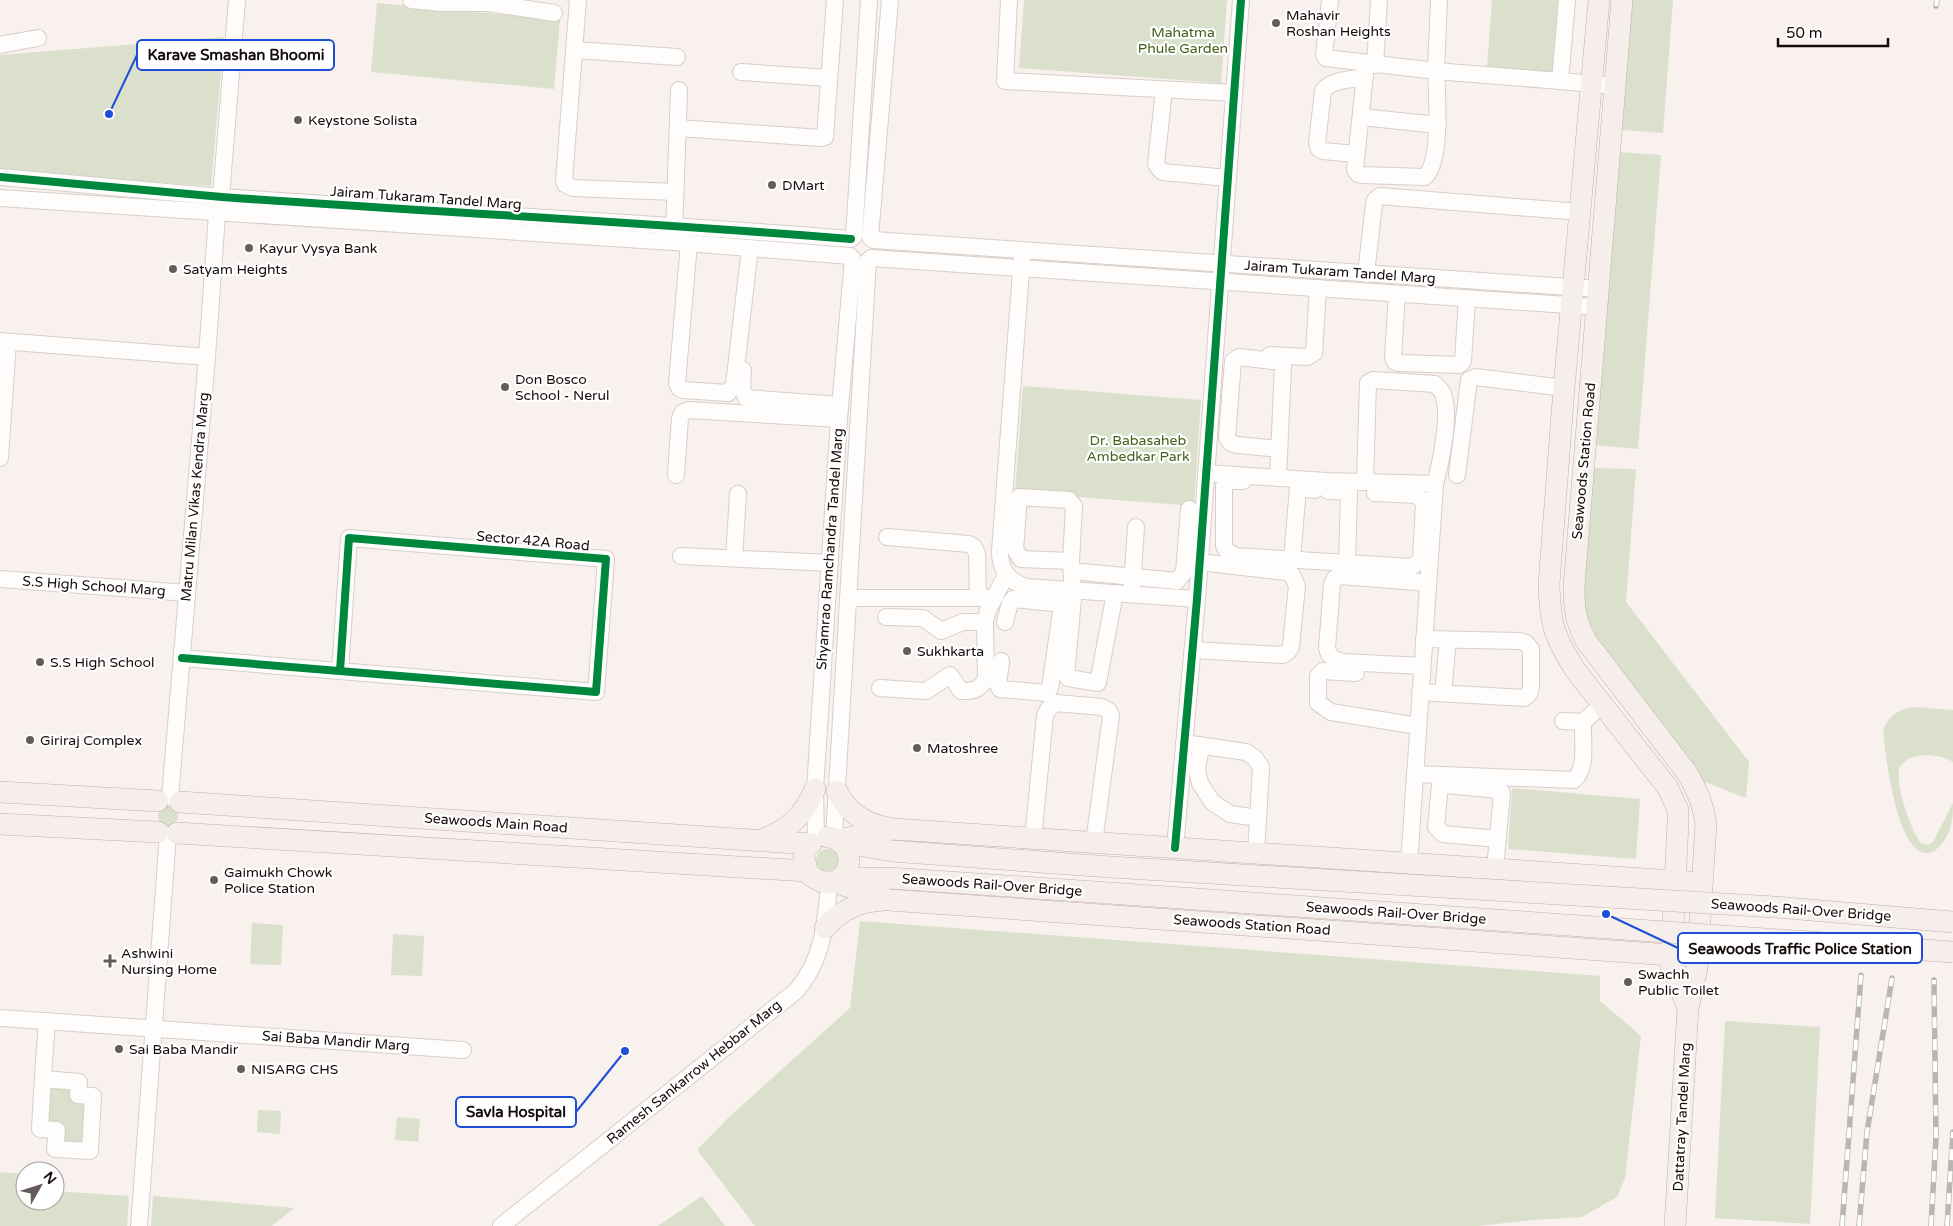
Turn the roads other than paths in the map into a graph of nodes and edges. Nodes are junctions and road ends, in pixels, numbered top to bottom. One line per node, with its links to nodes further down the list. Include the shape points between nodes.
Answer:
1 (237, 0): 39 (street, Matru Milan Vikas Kendra Marg)
2 (411, 0): 15 (street, via 442,3)
3 (578, 0): 20 (street)
4 (835, 0): 25 (street)
5 (869, 0): 44 (street)
6 (890, 0): 44 (street)
7 (1009, 0): 30 (street, via 1005,81)
8 (1241, 0): 31 (street)
9 (1330, 0): 22 (street, via 1324,55)
10 (1379, 0): 22 (street)
11 (1439, 0): 24 (street)
12 (1567, 0): 26 (street)
13 (1598, 0): 27 (main road, Seawoods Station Road)
14 (1622, 0): 28 (main road, Seawoods Station Road)
15 (488, 1): 16 (street)
16 (514, 3): 17 (street)
17 (554, 14)
18 (38, 38): 19 (street)
19 (0, 45)
20 (575, 50): 21 (street); 38 (street, via 566,184 573,188)
21 (677, 58)
22 (1369, 68): 24 (street); 32 (street); 35 (street, via 1323,91 1319,149)
23 (741, 72): 25 (street)
24 (1436, 72): 26 (street); 33 (street)
25 (828, 78): 34 (street, via 825,137)
26 (1560, 81): 27 (street)
27 (1592, 84): 28 (street); 41 (main road, Seawoods Station Road)
28 (1615, 86): 57 (main road, Seawoods Station Road)
29 (679, 90): 34 (street)
30 (1164, 90): 31 (street); 37 (street, via 1156,164 1159,169 1162,172)
31 (1234, 93): 37 (street)
32 (1360, 117): 33 (street); 35 (street)
33 (1438, 126): 35 (street, via 1430,170 1425,178 1358,174 1355,170)
34 (678, 128): 38 (street)
35 (1356, 154)
36 (0, 177): 39 (street, Jairam Tukaram Tandel Marg)
37 (1228, 178): 49 (street)
38 (675, 192): 43 (street)
39 (221, 196): 42 (street, Matru Milan Vikas Kendra Marg); 43 (street, Jairam Tukaram Tandel Marg)
40 (0, 198): 42 (street, Jairam Tukaram Tandel Marg)
41 (1580, 212): 51 (street, via 1380,196 1374,204); 55 (main road, Seawoods Station Road)
42 (217, 214): 45 (street, Jairam Tukaram Tandel Marg); 60 (street, Matru Milan Vikas Kendra Marg)
43 (674, 224): 44 (street, Jairam Tukaram Tandel Marg); 45 (street)
44 (862, 238): 47 (street, Jairam Tukaram Tandel Marg); 48 (street, via 875,249); 48 (street, via 847,247)
45 (681, 242): 46 (street, Jairam Tukaram Tandel Marg); 46 (street, via 677,383 684,390 728,393 734,385)
46 (753, 248): 48 (street, Jairam Tukaram Tandel Marg); 64 (street, via 743,393 746,398)
47 (1022, 250): 49 (street, Jairam Tukaram Tandel Marg); 50 (street)
48 (860, 258): 50 (street, Jairam Tukaram Tandel Marg); 64 (street, Shyamrao Ramchandra Tandel Marg); 97 (street, Shyamrao Ramchandra Tandel Marg)
49 (1222, 264): 51 (street, Jairam Tukaram Tandel Marg); 52 (street)
50 (1021, 268): 52 (street, Jairam Tukaram Tandel Marg); 78 (street)
51 (1366, 274): 55 (street, Jairam Tukaram Tandel Marg)
52 (1220, 282): 53 (street, Jairam Tukaram Tandel Marg); 59 (street)
53 (1318, 288): 54 (street, Jairam Tukaram Tandel Marg); 59 (street, via 1314,353 1311,356)
54 (1397, 294): 56 (street, Jairam Tukaram Tandel Marg); 56 (street, via 1393,358 1399,363 1459,365 1462,361)
55 (1573, 296): 56 (street, Jairam Tukaram Tandel Marg); 57 (street, Jairam Tukaram Tandel Marg); 61 (main road, Seawoods Station Road)
56 (1467, 298)
57 (1597, 298): 140 (main road, Seawoods Station Road, via 1574,585 1577,622 1596,656 1694,785 1704,807 1706,823)
58 (4, 341): 60 (street); 66 (street)
59 (1215, 352): 62 (street)
60 (207, 357): 94 (street, Matru Milan Vikas Kendra Marg)
61 (1564, 388): 68 (street, via 1476,377 1469,380 1458,471); 112 (main road, Seawoods Station Road, via 1550,607 1553,630 1564,651)
62 (1212, 392): 63 (street); 69 (street)
63 (1230, 392): 65 (street, via 1227,437 1231,442); 65 (street, via 1234,361 1239,357 1282,362)
64 (839, 412): 70 (street, via 683,412); 87 (street, Shyamrao Ramchandra Tandel Marg)
65 (1279, 449): 71 (street)
66 (0, 452): 67 (street)
67 (0, 458)
68 (1440, 465): 72 (street, via 1445,406 1441,390 1436,384 1373,380 1368,383); 73 (street)
69 (1206, 473): 71 (street); 86 (street)
70 (676, 475)
71 (1278, 478): 74 (street)
72 (1365, 482): 73 (street); 74 (street)
73 (1435, 484): 93 (street)
74 (1325, 486): 75 (street); 76 (street)
75 (1298, 488): 85 (street); 85 (street, via 1234,480 1227,480 1224,486 1224,546 1227,551 1235,556)
76 (1349, 492): 88 (street); 88 (street, via 1417,495 1424,503 1421,560 1417,564 1412,567)
77 (738, 494): 84 (street)
78 (1011, 496): 89 (street, via 1017,555 1021,559); 89 (street, via 1072,502); 90 (street, via 1000,558)
79 (1084, 503): 89 (street)
80 (1188, 509): 91 (street, via 1181,578 1174,582)
81 (1136, 527): 91 (street)
82 (887, 537): 98 (street, via 974,547)
83 (681, 556): 84 (street)
84 (734, 558): 87 (street)
85 (1292, 559): 88 (street)
86 (1200, 562): 99 (street); 105 (street, via 1286,572 1292,575 1297,586 1291,646 1286,654)
87 (830, 563): 120 (street, Shyamrao Ramchandra Tandel Marg)
88 (1347, 563)
89 (1076, 567): 91 (street); 95 (street)
90 (1006, 576): 95 (street, via 1027,587); 98 (street)
91 (1133, 577): 96 (street)
92 (0, 579): 94 (street, S.S High School Marg)
93 (1428, 583): 103 (street); 109 (street, via 1335,578 1327,648 1332,659)
94 (187, 593): 106 (street, Matru Milan Vikas Kendra Marg)
95 (1070, 593): 96 (street); 96 (street, via 1073,599 1066,675 1094,683 1100,679); 102 (street, via 1013,599); 107 (street, via 1047,693 1000,689)
96 (1124, 594): 99 (street)
97 (848, 598): 98 (street); 121 (street, Shyamrao Ramchandra Tandel Marg)
98 (986, 598): 101 (street)
99 (1197, 599): 105 (street)
100 (886, 617): 101 (street, via 923,618 942,631 963,622)
101 (985, 622): 110 (street, via 986,679 974,691 961,691 950,675 926,691)
102 (1005, 622)
103 (1424, 639): 104 (street); 109 (street)
104 (1448, 640): 111 (street); 111 (street, via 1526,643 1531,649 1531,687 1524,698)
105 (1193, 650): 116 (street)
106 (182, 658): 108 (street, Sector 42A Road); 123 (street, Matru Milan Vikas Kendra Marg)
107 (1001, 661)
108 (340, 671): 108 (street, Sector 42A Road, via 350,538 606,560 596,692)
109 (1421, 678): 111 (street); 115 (street); 115 (street, via 1329,671 1318,676 1318,703 1330,712)
110 (880, 688)
111 (1443, 693)
112 (1603, 704): 114 (street); 139 (main road, Seawoods Station Road, via 1672,796 1678,810)
113 (1563, 720): 114 (street)
114 (1583, 722): 118 (street, via 1582,767 1574,780)
115 (1418, 726): 118 (street)
116 (1184, 743): 117 (street); 133 (street)
117 (1202, 746): 124 (street, via 1197,770 1200,783 1212,802 1230,814); 124 (street, via 1246,752 1259,764)
118 (1414, 778): 119 (street); 135 (street)
119 (1440, 785): 129 (street, via 1436,827 1440,832); 129 (street, via 1502,793)
120 (815, 788): 130 (main road, via 795,822); 131 (street, Shyamrao Ramchandra Tandel Marg)
121 (837, 791): 126 (main road, via 856,816 874,826); 131 (street, Shyamrao Ramchandra Tandel Marg)
122 (0, 792): 123 (main road, Seawoods Main Road)
123 (169, 800): 127 (main road, via 152,807 149,816 152,825); 127 (main road, via 185,809 187,817 185,825); 130 (main road, Seawoods Main Road)
124 (1258, 818): 134 (street)
125 (0, 824): 127 (main road, Seawoods Main Road)
126 (893, 829): 128 (main road); 131 (main road)
127 (167, 833): 137 (main road, Seawoods Main Road); 150 (street)
128 (1033, 838): 132 (main road); 132 (street, via 1045,715 1056,703 1102,707 1109,710 1111,716)
129 (1498, 839): 136 (street)
130 (759, 840): 131 (main road, Seawoods Main Road)
131 (828, 841): 137 (main road, via 804,856); 138 (main road, via 846,848 850,861 845,874); 142 (main road, Seawoods Rail-Over Bridge, bridge, via 892,851 1774,907)
132 (1094, 842): 133 (main road)
133 (1175, 848): 134 (main road)
134 (1256, 853): 135 (main road)
135 (1409, 864): 136 (main road)
136 (1495, 869): 139 (main road)
137 (807, 871): 138 (main road, via 816,880)
138 (834, 881): 141 (main road, Seawoods Station Road); 143 (street, Ramesh Sankarrow Hebbar Marg); 144 (main road, Seawoods Rail-Over Bridge, bridge, via 890,878)
139 (1676, 881): 140 (main road); 145 (main road, Seawoods Station Road)
140 (1702, 883): 146 (main road, Seawoods Station Road)
141 (889, 900): 143 (main road, via 849,908); 145 (main road, Seawoods Station Road)
142 (1953, 922)
143 (825, 928): 154 (street, Ramesh Sankarrow Hebbar Marg, via 821,949 805,981 796,991)
144 (1953, 952)
145 (1672, 954): 146 (main road, Seawoods Station Road); 147 (main road, Seawoods Station Road, via 1671,966)
146 (1698, 956): 147 (main road, Seawoods Station Road)
147 (1688, 1008): 155 (main road, Dattatray Tandel Marg)
148 (0, 1018): 149 (street, Sai Baba Mandir Marg)
149 (47, 1021): 150 (street, Sai Baba Mandir Marg); 152 (street)
150 (154, 1029): 151 (street, Sai Baba Mandir Marg); 153 (street)
151 (463, 1050)
152 (43, 1079): 152 (street, via 40,1129 56,1130 55,1149 90,1151 93,1096 78,1095 78,1082)
153 (139, 1226)
154 (501, 1226)
155 (1675, 1226)

